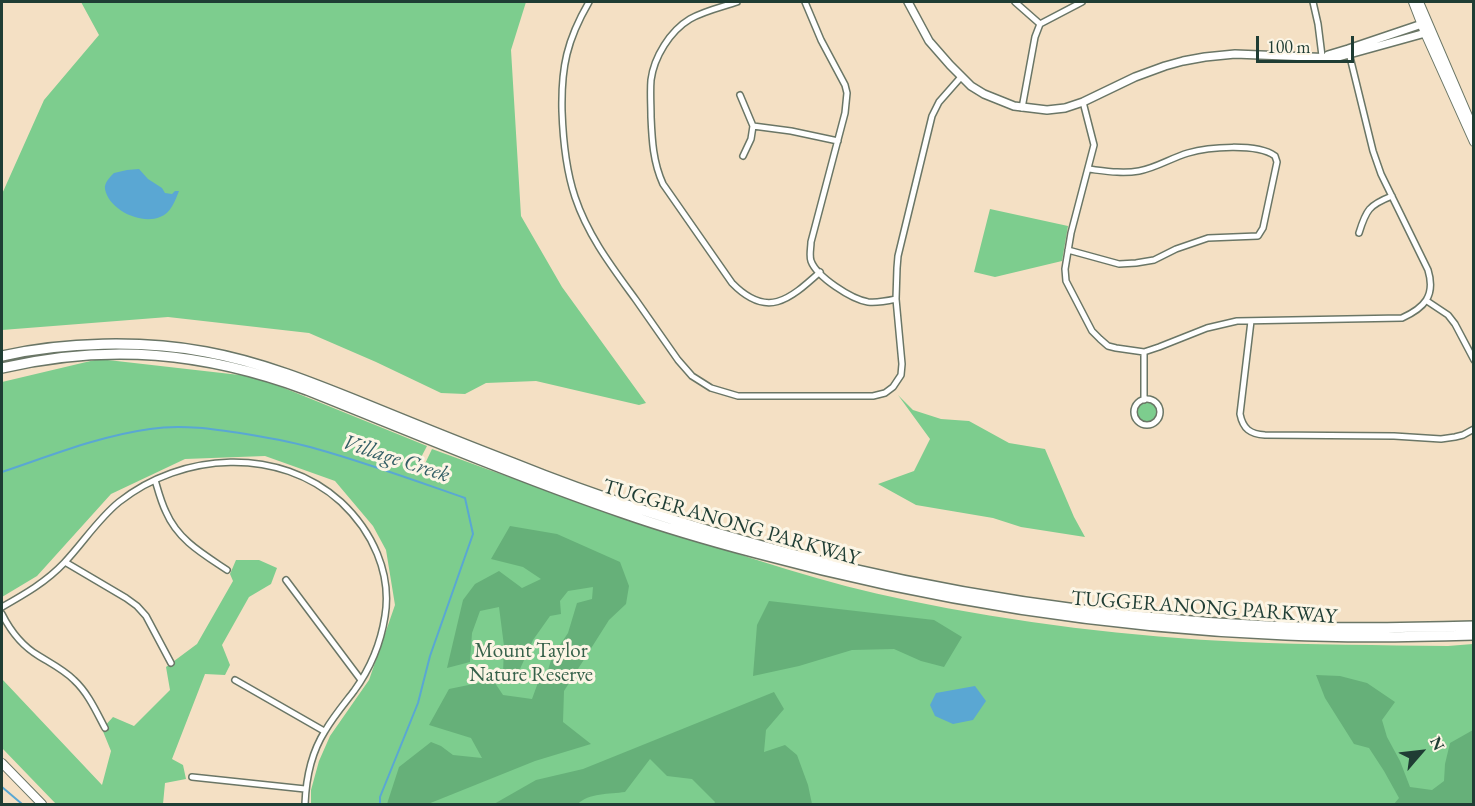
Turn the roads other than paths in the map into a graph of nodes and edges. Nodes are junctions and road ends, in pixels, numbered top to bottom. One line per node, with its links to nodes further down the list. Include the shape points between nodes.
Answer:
1 (589, 2): 28 (street, via 565,59 562,99 565,154 575,197 602,253 692,376 738,396 885,393 901,375)
2 (737, 2): 27 (street, via 692,18 679,27 659,55 651,88 653,150 658,173 732,283 751,299 781,301)
3 (805, 2): 20 (street, via 847,93)
4 (908, 2): 14 (street, via 929,41)
5 (1015, 2): 10 (street)
6 (1082, 2): 10 (street)
7 (1313, 2): 13 (street)
8 (1413, 2): 11 (main road)
9 (1419, 2): 11 (main road)
10 (1040, 24): 17 (street)
11 (1426, 28): 12 (street); 19 (main road); 21 (main road)
12 (1349, 52): 13 (street, via 1335,58); 24 (street, via 1373,151)
13 (1322, 56): 16 (street, via 1235,54 1183,61 1135,77)
14 (961, 77): 17 (street, via 984,94); 28 (street, via 932,116 898,256)
15 (740, 95): 18 (street)
16 (1083, 102): 17 (street, via 1047,110); 23 (street, via 1094,145)
17 (1022, 108)
18 (753, 126): 20 (street); 22 (street)
19 (1473, 130)
20 (837, 141): 27 (street, via 811,242 810,257)
21 (1473, 142)
22 (743, 156)
23 (1088, 169): 26 (street); 26 (street, via 1142,171 1190,153 1223,148 1266,152 1275,156 1277,162 1258,236 1208,238 1154,260 1136,263 1119,264)
24 (1392, 196): 25 (street, via 1372,207); 29 (street, via 1431,278)
25 (1359, 233)
26 (1068, 250): 31 (street, via 1066,281 1092,331 1108,346)
27 (819, 272): 28 (street, via 859,300)
28 (896, 299)
29 (1427, 301): 30 (street, via 1402,318); 33 (street, via 1448,315)
30 (1251, 321): 31 (street, via 1207,328); 36 (street, via 1240,414 1247,430 1265,435 1441,438)
31 (1143, 352): 35 (street)
32 (2, 356): 43 (highway, TUGGERANONG PARKWAY, via 40,349 130,344 206,351 310,382 642,510 789,553 964,591 1086,610 1236,624 1340,628)
33 (1473, 360)
34 (2, 368): 44 (highway, TUGGERANONG PARKWAY, via 50,358 121,354 201,360 247,370 624,514 785,561 944,596 1079,618 1215,631 1347,637)
35 (1144, 400): 35 (street, via 1154,402 1159,411 1157,420 1148,425 1138,422 1134,414 1136,405)
36 (1473, 430)
37 (155, 480): 38 (street, via 112,508); 39 (street, via 172,525 192,547); 47 (street, via 207,464 268,466 316,484 349,510 378,552 386,586 382,634)
38 (65, 562): 41 (street, via 45,581); 45 (street, via 137,606)
39 (227, 570)
40 (286, 580): 47 (street)
41 (2, 607)
42 (2, 614): 48 (street, via 24,645 78,684)
43 (1473, 626)
44 (1473, 635)
45 (171, 663)
46 (235, 680): 49 (street)
47 (361, 680): 49 (street)
48 (105, 728)
49 (324, 731): 52 (street)
50 (2, 763): 53 (main road)
51 (192, 777): 52 (street)
52 (305, 789): 54 (street)
53 (42, 804)
54 (304, 804)

